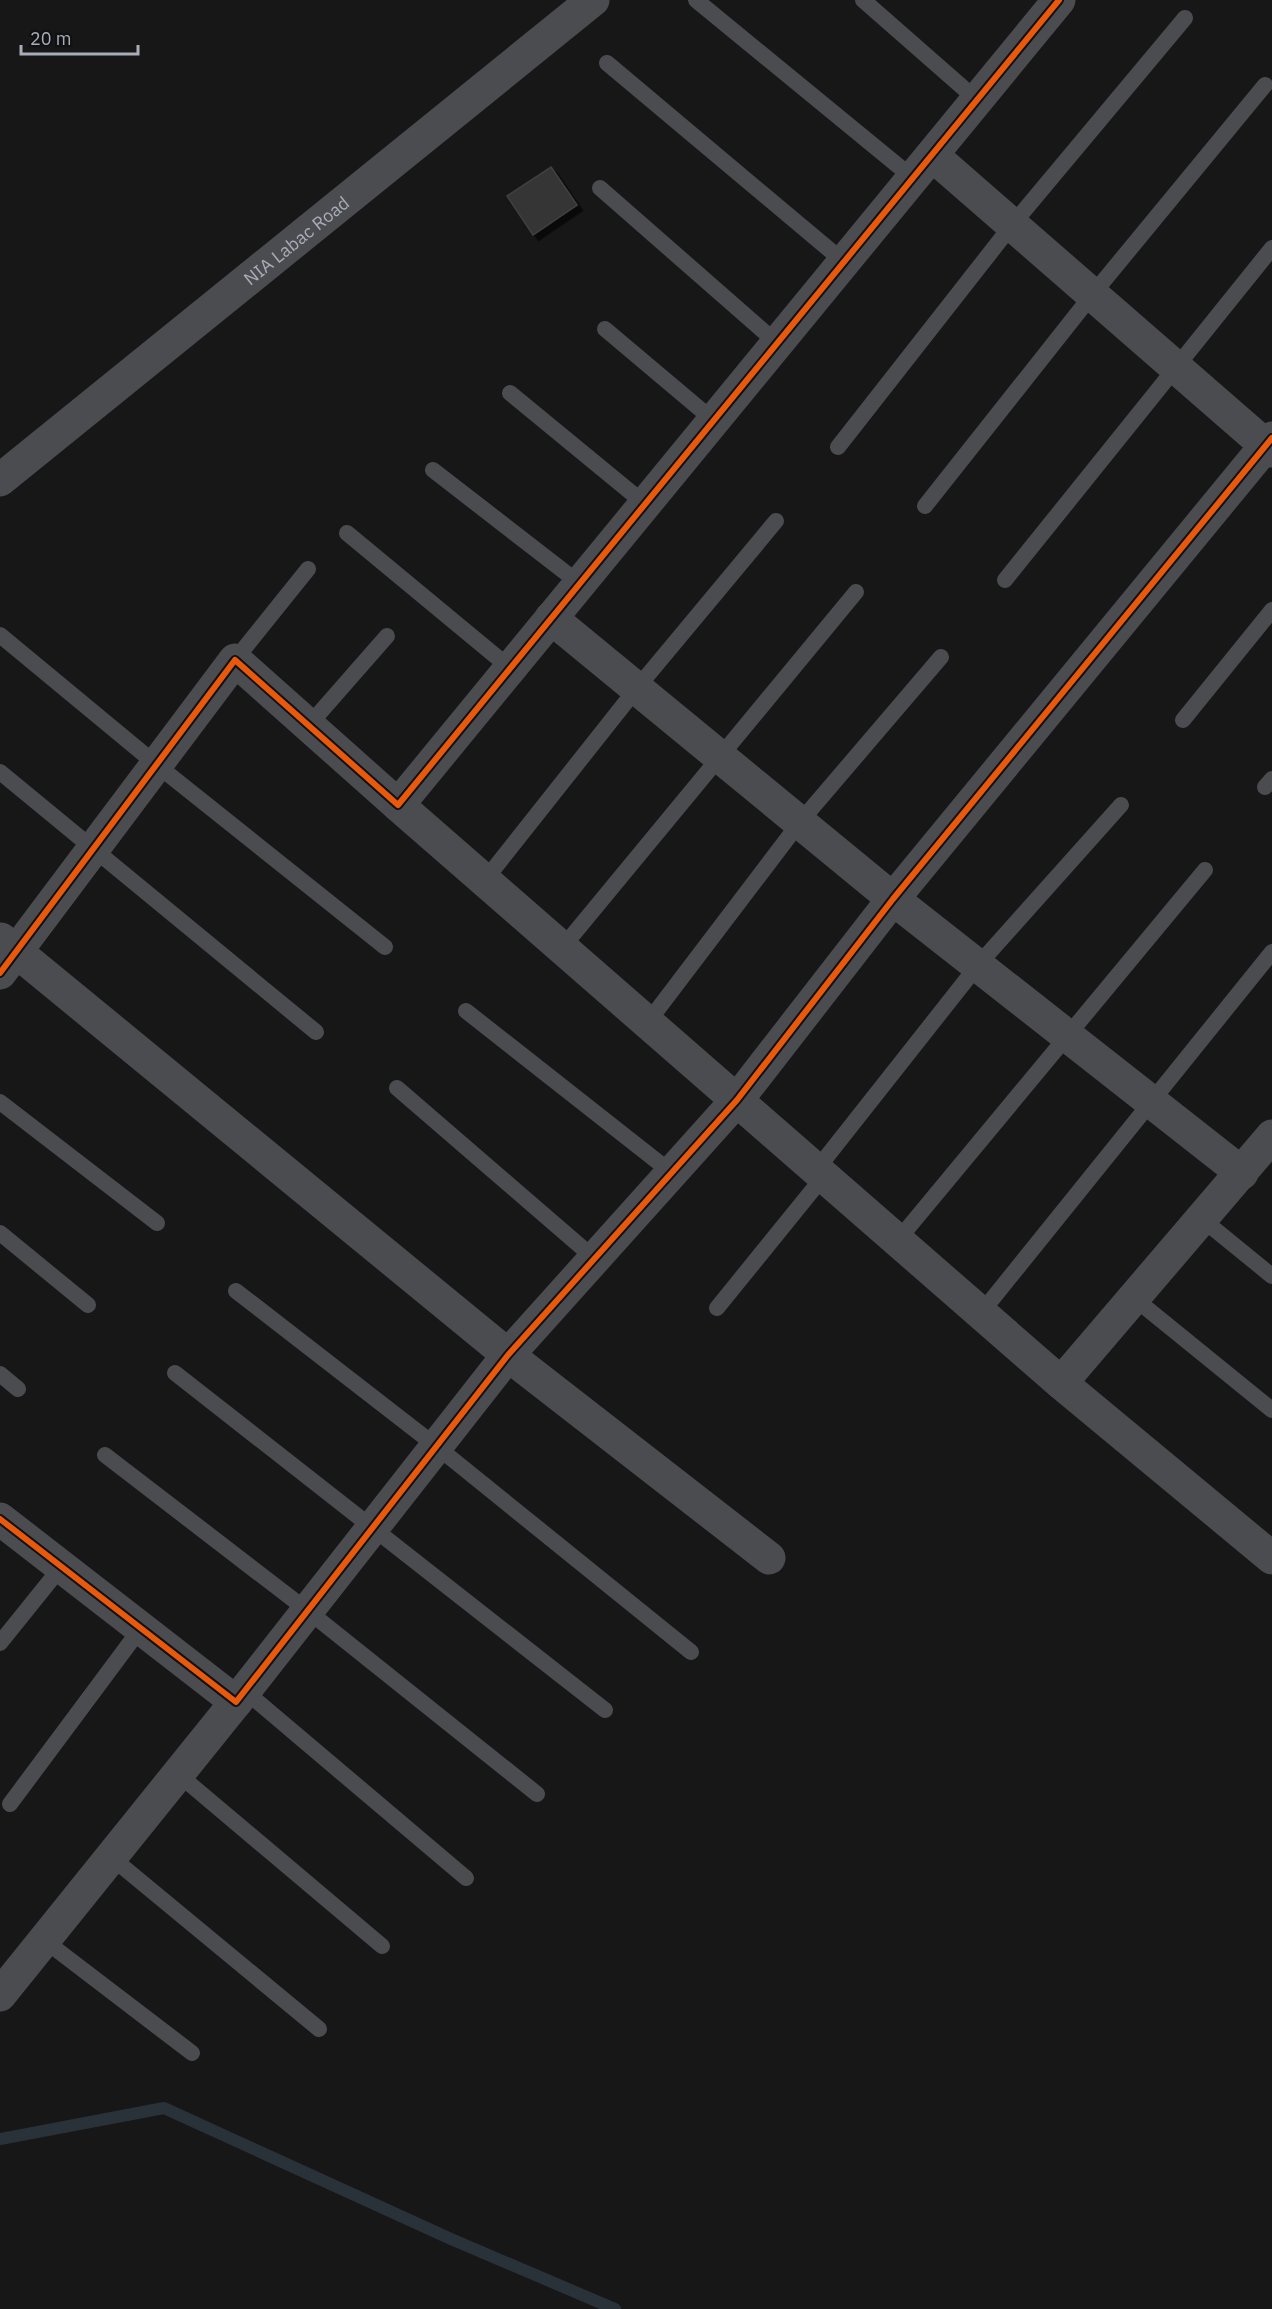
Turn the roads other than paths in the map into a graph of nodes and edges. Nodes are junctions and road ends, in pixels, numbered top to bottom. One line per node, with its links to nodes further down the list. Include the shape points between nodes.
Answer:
1 (593, 0): 23 (street, NIA Labac Road)
2 (696, 0): 9 (lane)
3 (863, 0): 8 (lane)
4 (1047, 4): 8 (street)
5 (1185, 18): 11 (lane)
6 (607, 63): 13 (lane)
7 (1265, 85): 14 (lane)
8 (977, 100): 9 (street)
9 (922, 167): 11 (street); 13 (street)
10 (600, 188): 16 (lane)
11 (1012, 225): 14 (street); 21 (lane)
12 (1272, 248): 17 (lane)
13 (844, 262): 16 (street)
14 (1092, 295): 17 (street); 25 (lane)
15 (605, 329): 19 (lane)
16 (777, 343): 19 (street)
17 (1175, 368): 20 (street); 29 (lane)
18 (510, 393): 24 (lane)
19 (713, 420): 24 (street)
20 (1270, 445): 51 (street)
21 (838, 447)
22 (433, 470): 30 (lane)
23 (0, 480)
24 (645, 504): 30 (street)
25 (925, 506)
26 (777, 521): 39 (lane)
27 (347, 533): 38 (lane)
28 (308, 570): 37 (lane)
29 (1005, 580)
30 (579, 583): 33 (street)
31 (856, 592): 42 (lane)
32 (1272, 610): 40 (lane)
33 (551, 618): 38 (street); 39 (street)
34 (0, 635): 43 (lane)
35 (387, 636): 41 (lane)
36 (941, 657): 47 (lane)
37 (235, 660): 41 (street); 43 (street)
38 (510, 668): 45 (street)
39 (637, 688): 42 (street); 50 (lane)
40 (1183, 720)
41 (309, 725): 45 (street)
42 (719, 756): 47 (street); 53 (lane)
43 (157, 765): 48 (street); 52 (lane)
44 (0, 772): 48 (lane)
45 (398, 805): 50 (street)
46 (1121, 805): 56 (lane)
47 (800, 822): 51 (street); 58 (lane)
48 (95, 849): 55 (street); 59 (lane)
49 (1205, 870): 60 (lane)
50 (485, 880): 53 (street)
51 (893, 899): 56 (street); 62 (street)
52 (385, 947)
53 (562, 948): 58 (street)
54 (1272, 952): 63 (lane)
55 (6, 955): 80 (street)
56 (978, 965): 60 (street); 67 (lane)
57 (466, 1011): 66 (lane)
58 (648, 1022): 62 (street)
59 (316, 1032)
60 (1068, 1036): 63 (street); 72 (lane)
61 (397, 1088): 73 (lane)
62 (737, 1100): 66 (street); 67 (street)
63 (1150, 1101): 68 (street); 79 (lane)
64 (0, 1102): 70 (lane)
65 (1272, 1138): 68 (street)
66 (672, 1173): 73 (street)
67 (821, 1173): 72 (street); 78 (lane)
68 (1242, 1173): 69 (street)
69 (1202, 1219): 74 (lane); 76 (street)
70 (157, 1223)
71 (0, 1233): 77 (lane)
72 (898, 1240): 79 (street)
73 (594, 1258): 80 (street)
74 (1272, 1276)
75 (236, 1291): 86 (lane)
76 (1134, 1298): 83 (street); 85 (lane)
77 (88, 1305)
78 (717, 1308)
79 (981, 1313): 83 (street)
80 (508, 1355): 86 (street); 90 (street)
81 (175, 1373): 89 (lane)
82 (0, 1374): 84 (lane)
83 (1061, 1383): 91 (street)
84 (18, 1389)
85 (1272, 1410)
86 (436, 1446): 89 (street); 96 (lane)
87 (105, 1455): 93 (lane)
88 (0, 1519): 92 (street)
89 (372, 1529): 93 (street); 98 (lane)
90 (769, 1558)
91 (1272, 1558)
92 (62, 1566): 94 (street); 95 (lane)
93 (308, 1611): 97 (street); 100 (lane)
94 (141, 1628): 97 (street); 101 (lane)
95 (0, 1643)
96 (691, 1652)
97 (241, 1696): 99 (street); 103 (lane)
98 (605, 1710)
99 (178, 1774): 102 (street); 105 (lane)
100 (537, 1794)
101 (10, 1804)
102 (111, 1857): 104 (street); 107 (lane)
103 (466, 1878)
104 (44, 1940): 106 (street); 108 (lane)
105 (382, 1946)
106 (0, 1995)
107 (320, 2029)
108 (192, 2053)

